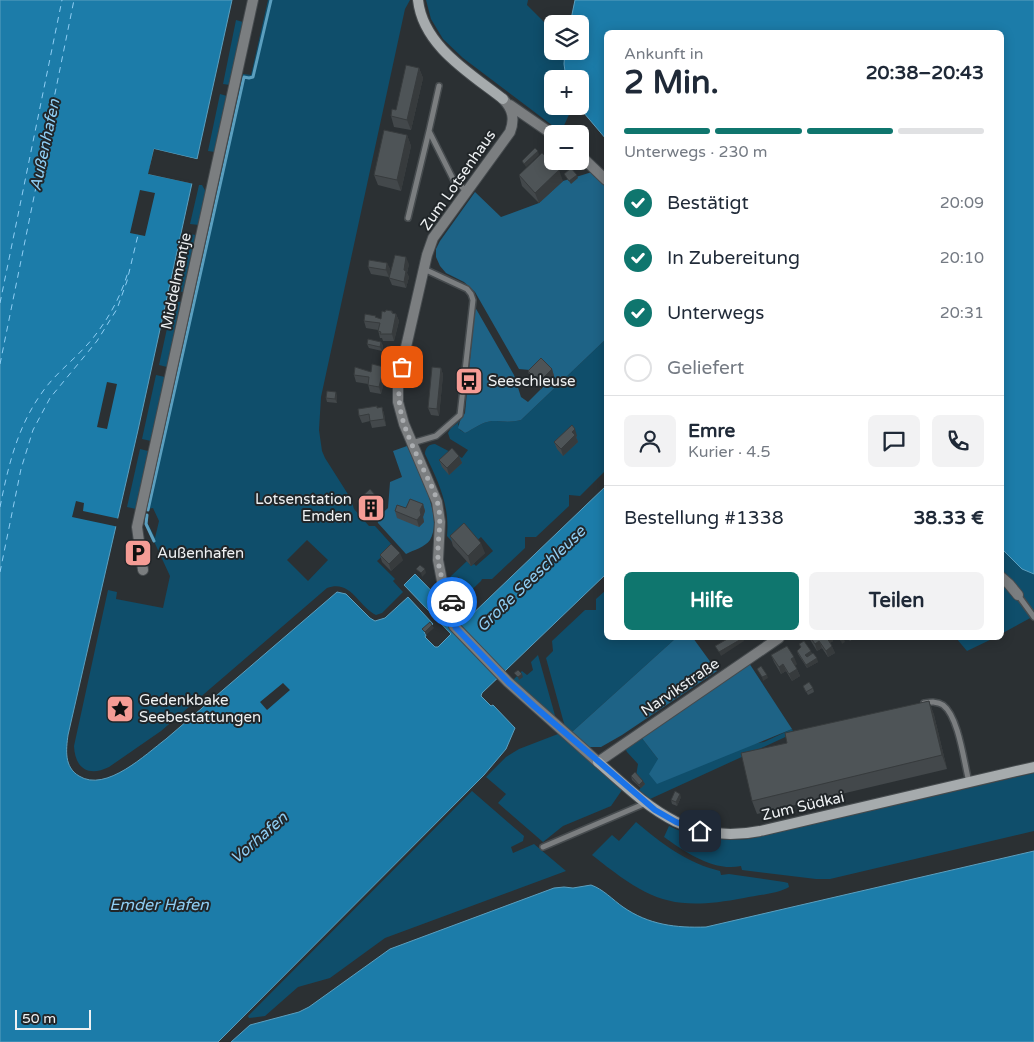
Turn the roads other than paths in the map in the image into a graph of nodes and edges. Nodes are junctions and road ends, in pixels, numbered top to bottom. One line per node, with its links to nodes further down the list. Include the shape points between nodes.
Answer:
1 (254, 0): 13 (street, Middelmantje, via 137,527)
2 (418, 0): 4 (street, via 424,23 437,44)
3 (439, 86): 6 (lane)
4 (503, 99): 5 (street); 9 (street, Zum Lotsenhaus, via 512,111 510,132)
5 (544, 128)
6 (429, 131): 9 (lane, via 454,181); 10 (lane)
7 (589, 164): 8 (street)
8 (604, 178)
9 (467, 192): 11 (street, Zum Lotsenhaus, via 434,238)
10 (408, 218)
11 (424, 269): 12 (street, Zum Lotsenhaus, via 398,382 398,402); 12 (lane, via 467,288 473,300 460,415 436,436)
12 (412, 443): 19 (street, Zum Lotsenhaus, via 438,502 439,569 452,602 452,620 456,628 502,676)
13 (143, 570)
14 (1004, 579): 15 (street)
15 (1018, 595): 16 (lane)
16 (1034, 617)
17 (776, 640): 19 (street, Narvikstraße)
18 (919, 704): 21 (lane, via 937,702 948,712)
19 (598, 762): 22 (street, Zum Südkai)
20 (1034, 767): 21 (street, Zum Südkai)
21 (969, 782): 22 (street, Zum Südkai, via 734,835 688,827 665,817)
22 (646, 803): 23 (lane)
23 (543, 848)

